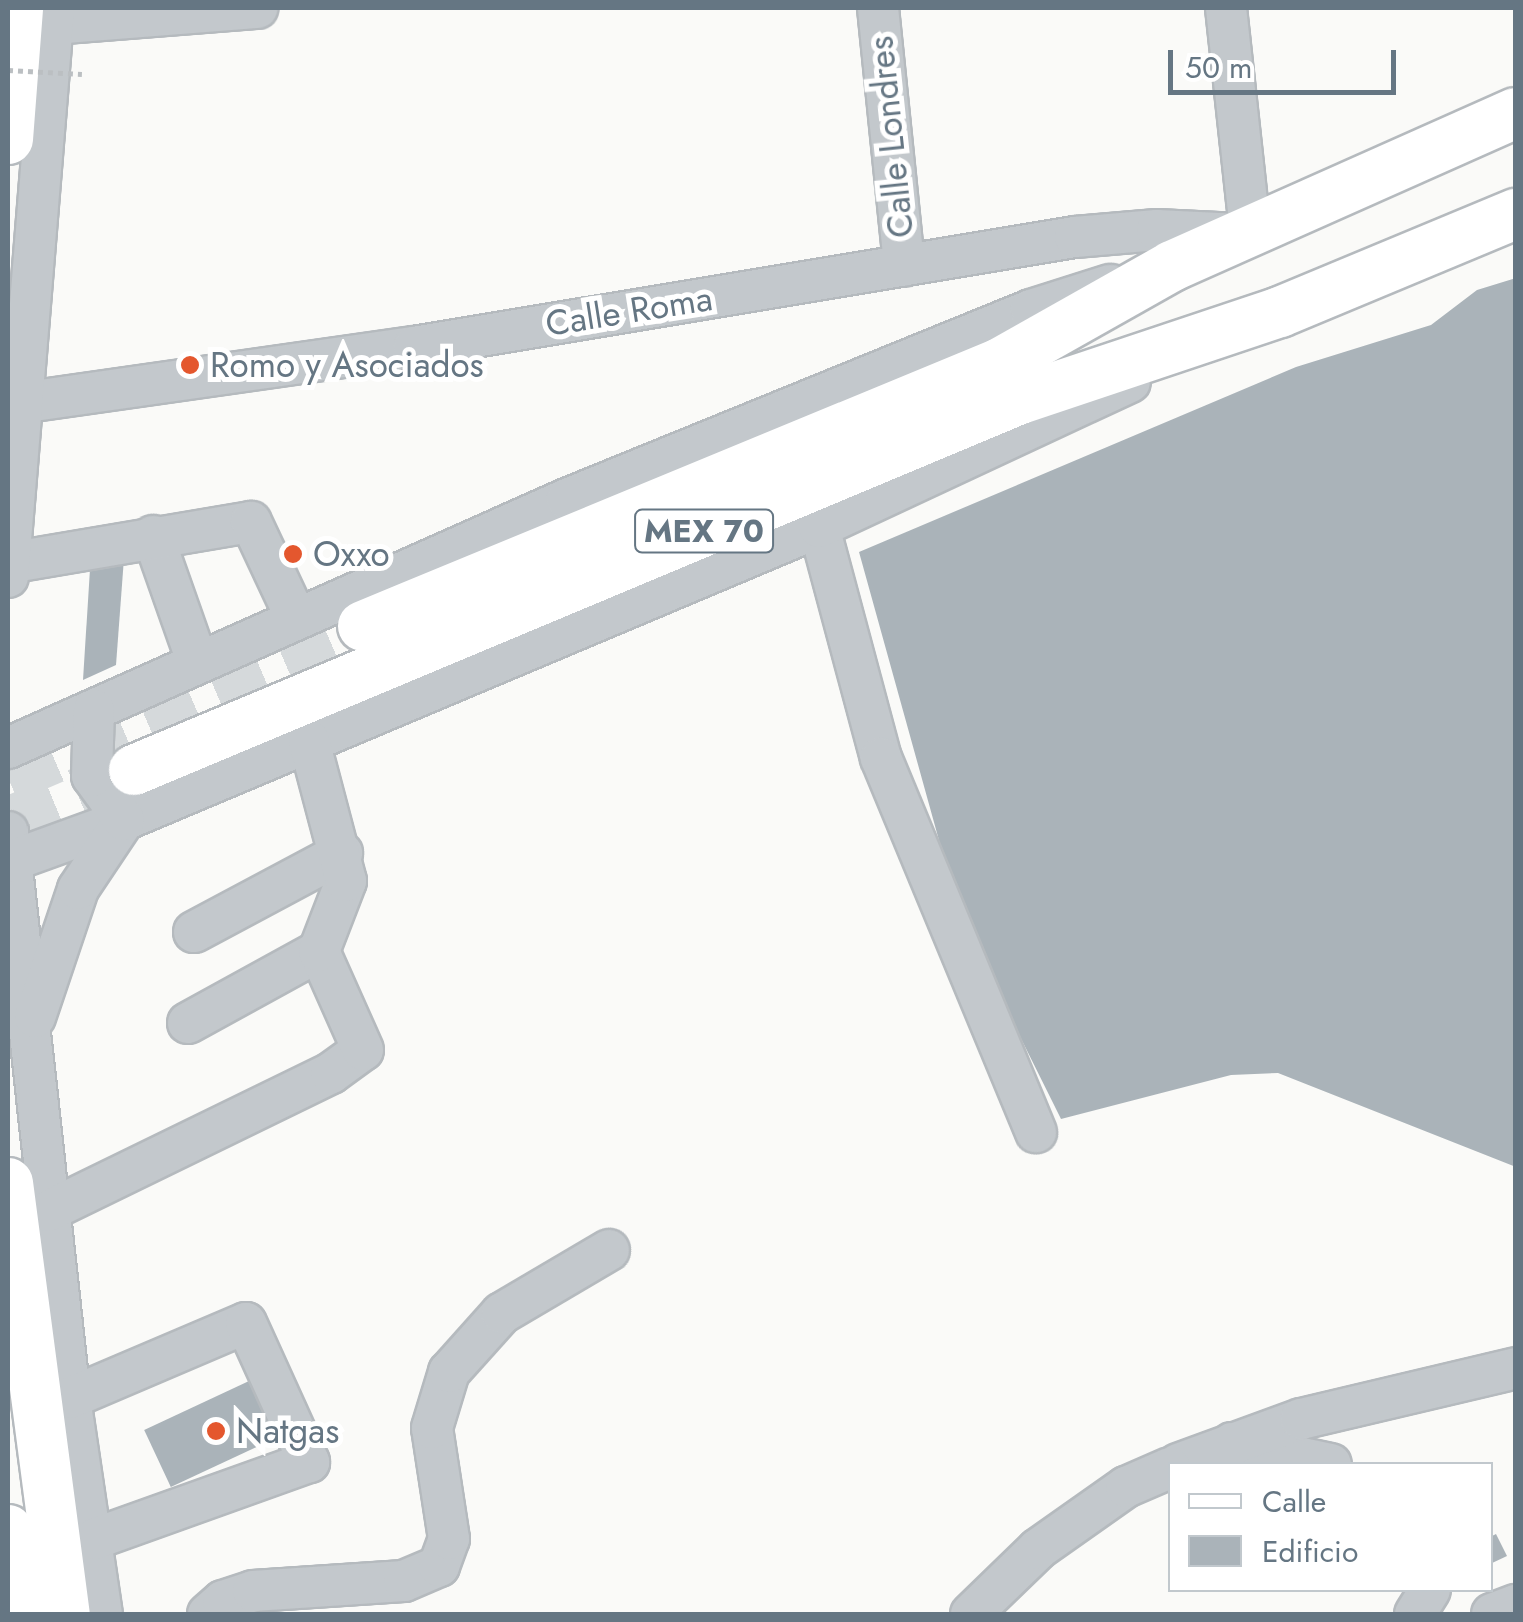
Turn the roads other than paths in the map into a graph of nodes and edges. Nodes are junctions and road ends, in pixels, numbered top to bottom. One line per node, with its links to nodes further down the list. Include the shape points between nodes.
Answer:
1 (257, 8): 4 (street)
2 (878, 8): 9 (street, Calle Londres)
3 (1226, 8): 8 (street)
4 (42, 13): 5 (main road); 12 (street)
5 (8, 104)
6 (1516, 113): 8 (main road, MEX 70)
7 (1516, 214): 11 (main road, MEX 70)
8 (1245, 232): 9 (street, Calle Roma, via 1075,237); 10 (main road, MEX 70)
9 (904, 266): 12 (street, Calle Roma)
10 (1172, 266): 18 (street, MEX 70, via 1031,310); 19 (main road, MEX 70, via 1000,363)
11 (1280, 312): 14 (street, MEX 70); 24 (main road, MEX 70, via 1020,400)
12 (20, 403): 13 (street)
13 (9, 514): 16 (street)
14 (818, 527): 22 (street, MEX 70); 32 (street, via 880,758)
15 (153, 536): 16 (street); 18 (street, via 251,522); 20 (street)
16 (8, 563): 17 (street)
17 (8, 577)
18 (296, 618): 20 (street, MEX 70)
19 (363, 626)
20 (197, 661): 21 (street, MEX 70)
21 (94, 710): 23 (street, MEX 70); 25 (street, via 92,776)
22 (309, 741): 25 (street, MEX 70); 27 (street)
23 (8, 748)
24 (134, 770)
25 (124, 820): 26 (street, MEX 70); 31 (street, via 78,889)
26 (8, 851): 31 (street)
27 (342, 853): 28 (street); 29 (street, via 344,900)
28 (194, 932)
29 (319, 952): 30 (street); 34 (street, via 362,1039 359,1056)
30 (188, 1023)
31 (19, 1025): 34 (street)
32 (1036, 1132)
33 (8, 1183): 46 (main road)
34 (48, 1212): 37 (street)
35 (609, 1250): 48 (street, via 502,1313 449,1372 432,1428 449,1539 439,1566 404,1581 253,1591 222,1600)
36 (1516, 1368): 38 (street, via 1301,1418)
37 (70, 1398): 43 (street); 43 (street, via 246,1323 309,1462)
38 (1230, 1442): 39 (street); 40 (street)
39 (1183, 1462)
40 (1321, 1462)
41 (1168, 1469): 49 (street, via 1126,1487 1038,1549)
42 (8, 1530): 47 (main road)
43 (94, 1539): 46 (street)
44 (1429, 1592): 50 (street)
45 (1516, 1605): 51 (street)
46 (76, 1606)
47 (17, 1614)
48 (208, 1614)
49 (971, 1614)
50 (1415, 1614)
51 (1492, 1614)

